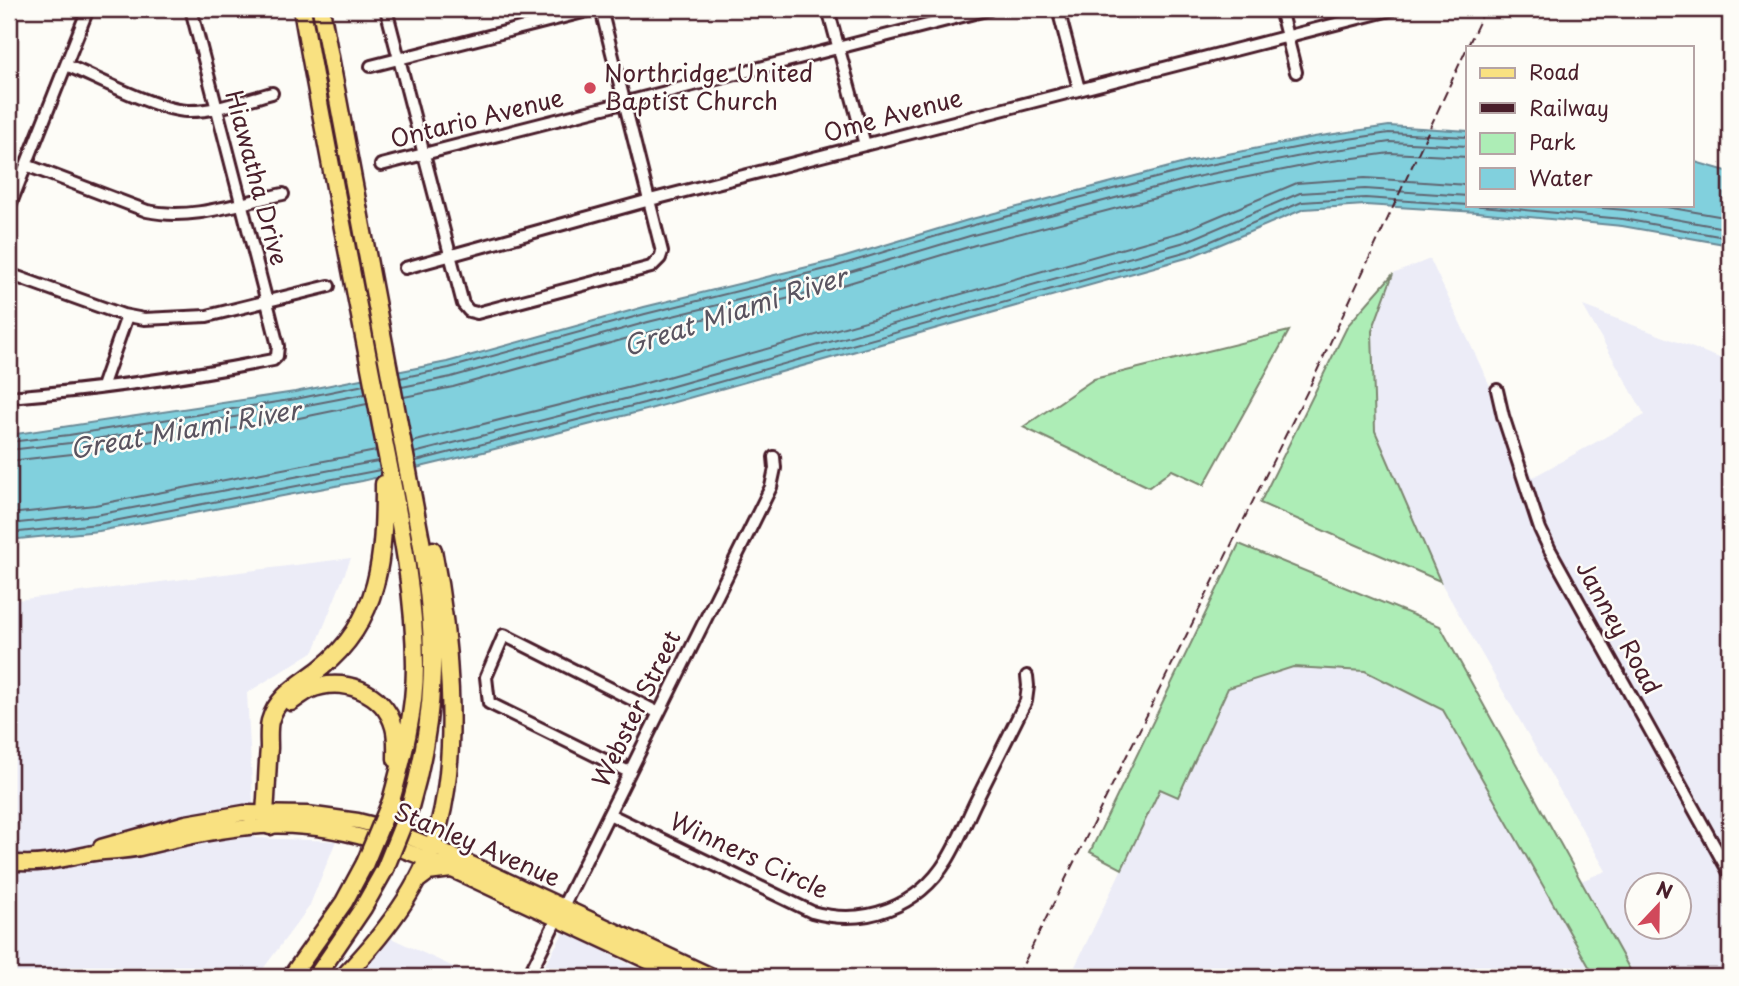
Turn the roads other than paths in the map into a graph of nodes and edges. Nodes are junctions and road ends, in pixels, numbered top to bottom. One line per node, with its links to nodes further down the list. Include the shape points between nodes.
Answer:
1 (88, 9): 16 (street)
2 (191, 9): 22 (street, Hiawatha Drive)
3 (302, 9): 42 (highway, via 385,447)
4 (321, 9): 41 (highway, via 406,460)
5 (386, 9): 15 (street)
6 (595, 9): 15 (street)
7 (601, 9): 21 (street)
8 (828, 9): 14 (street)
9 (990, 9): 14 (street, Ontario Avenue)
10 (1058, 9): 19 (street)
11 (1280, 9): 13 (street)
12 (1394, 9): 13 (street, Ome Avenue)
13 (1287, 36): 18 (street); 19 (street, Ome Avenue)
14 (837, 47): 21 (street, Ontario Avenue); 23 (street)
15 (398, 58): 17 (street); 24 (street)
16 (66, 65): 22 (street, via 172,108); 25 (street)
17 (371, 66)
18 (1296, 72)
19 (1079, 89): 23 (street, Ome Avenue)
20 (272, 93): 22 (street)
21 (625, 104): 24 (street, Ontario Avenue); 28 (street)
22 (215, 108): 29 (street, Hiawatha Drive)
23 (865, 145): 28 (street, Ome Avenue)
24 (423, 154): 26 (street, Ontario Avenue); 31 (street)
25 (26, 165): 29 (street, via 162,214 184,215); 30 (street)
26 (381, 165)
27 (283, 194): 29 (street)
28 (650, 200): 31 (street, Ome Avenue); 31 (street, via 662,252 657,263 633,272 477,313 463,304)
29 (240, 202): 35 (street, Hiawatha Drive)
30 (9, 208)
31 (450, 255): 32 (street, Ome Avenue)
32 (404, 268)
33 (9, 274): 36 (street)
34 (329, 286): 35 (street)
35 (266, 300): 36 (street, via 207,316); 37 (street, Hiawatha Drive, via 278,346 273,360)
36 (127, 316): 37 (street)
37 (102, 387): 39 (street)
38 (1497, 390): 52 (street, Janney Road, via 1550,550)
39 (9, 397)
40 (774, 457): 44 (street, Webster Street, via 771,487)
41 (420, 512): 49 (highway, via 437,572 451,736 439,827); 56 (highway, bridge, via 431,613 433,674 428,733 411,807 385,869)
42 (391, 521): 46 (highway, via 413,619 415,667 410,719); 48 (highway, via 370,601 358,624 321,668 295,685 270,722)
43 (1027, 676): 47 (street, Winners Circle, via 1026,701 947,859 915,895 880,913 837,917 812,912)
44 (659, 713): 45 (street, Webster Street); 45 (street, via 504,635 486,677 489,703)
45 (629, 772): 47 (street, Webster Street)
46 (396, 782): 48 (highway, via 397,743 385,709 360,689 328,684 307,690 281,717 275,738); 55 (highway, bridge, via 365,863 344,902)
47 (609, 814): 54 (street, Webster Street)
48 (270, 817): 49 (main road, Stanley Avenue, via 307,814 358,821 386,828); 50 (main road, Stanley Avenue, via 139,848 43,863)
49 (429, 852): 51 (main road, Stanley Avenue); 53 (highway); 54 (main road, Stanley Avenue)
50 (9, 862)
51 (451, 869): 53 (highway, via 428,872); 54 (main road, Stanley Avenue)
52 (1730, 874)
53 (414, 882): 57 (highway, via 380,938)
54 (560, 912): 58 (street, Webster Street); 59 (main road, Stanley Avenue); 60 (main road, Stanley Avenue)
55 (291, 977)
56 (316, 977)
57 (343, 977)
58 (527, 977)
59 (682, 977)
60 (714, 977)

